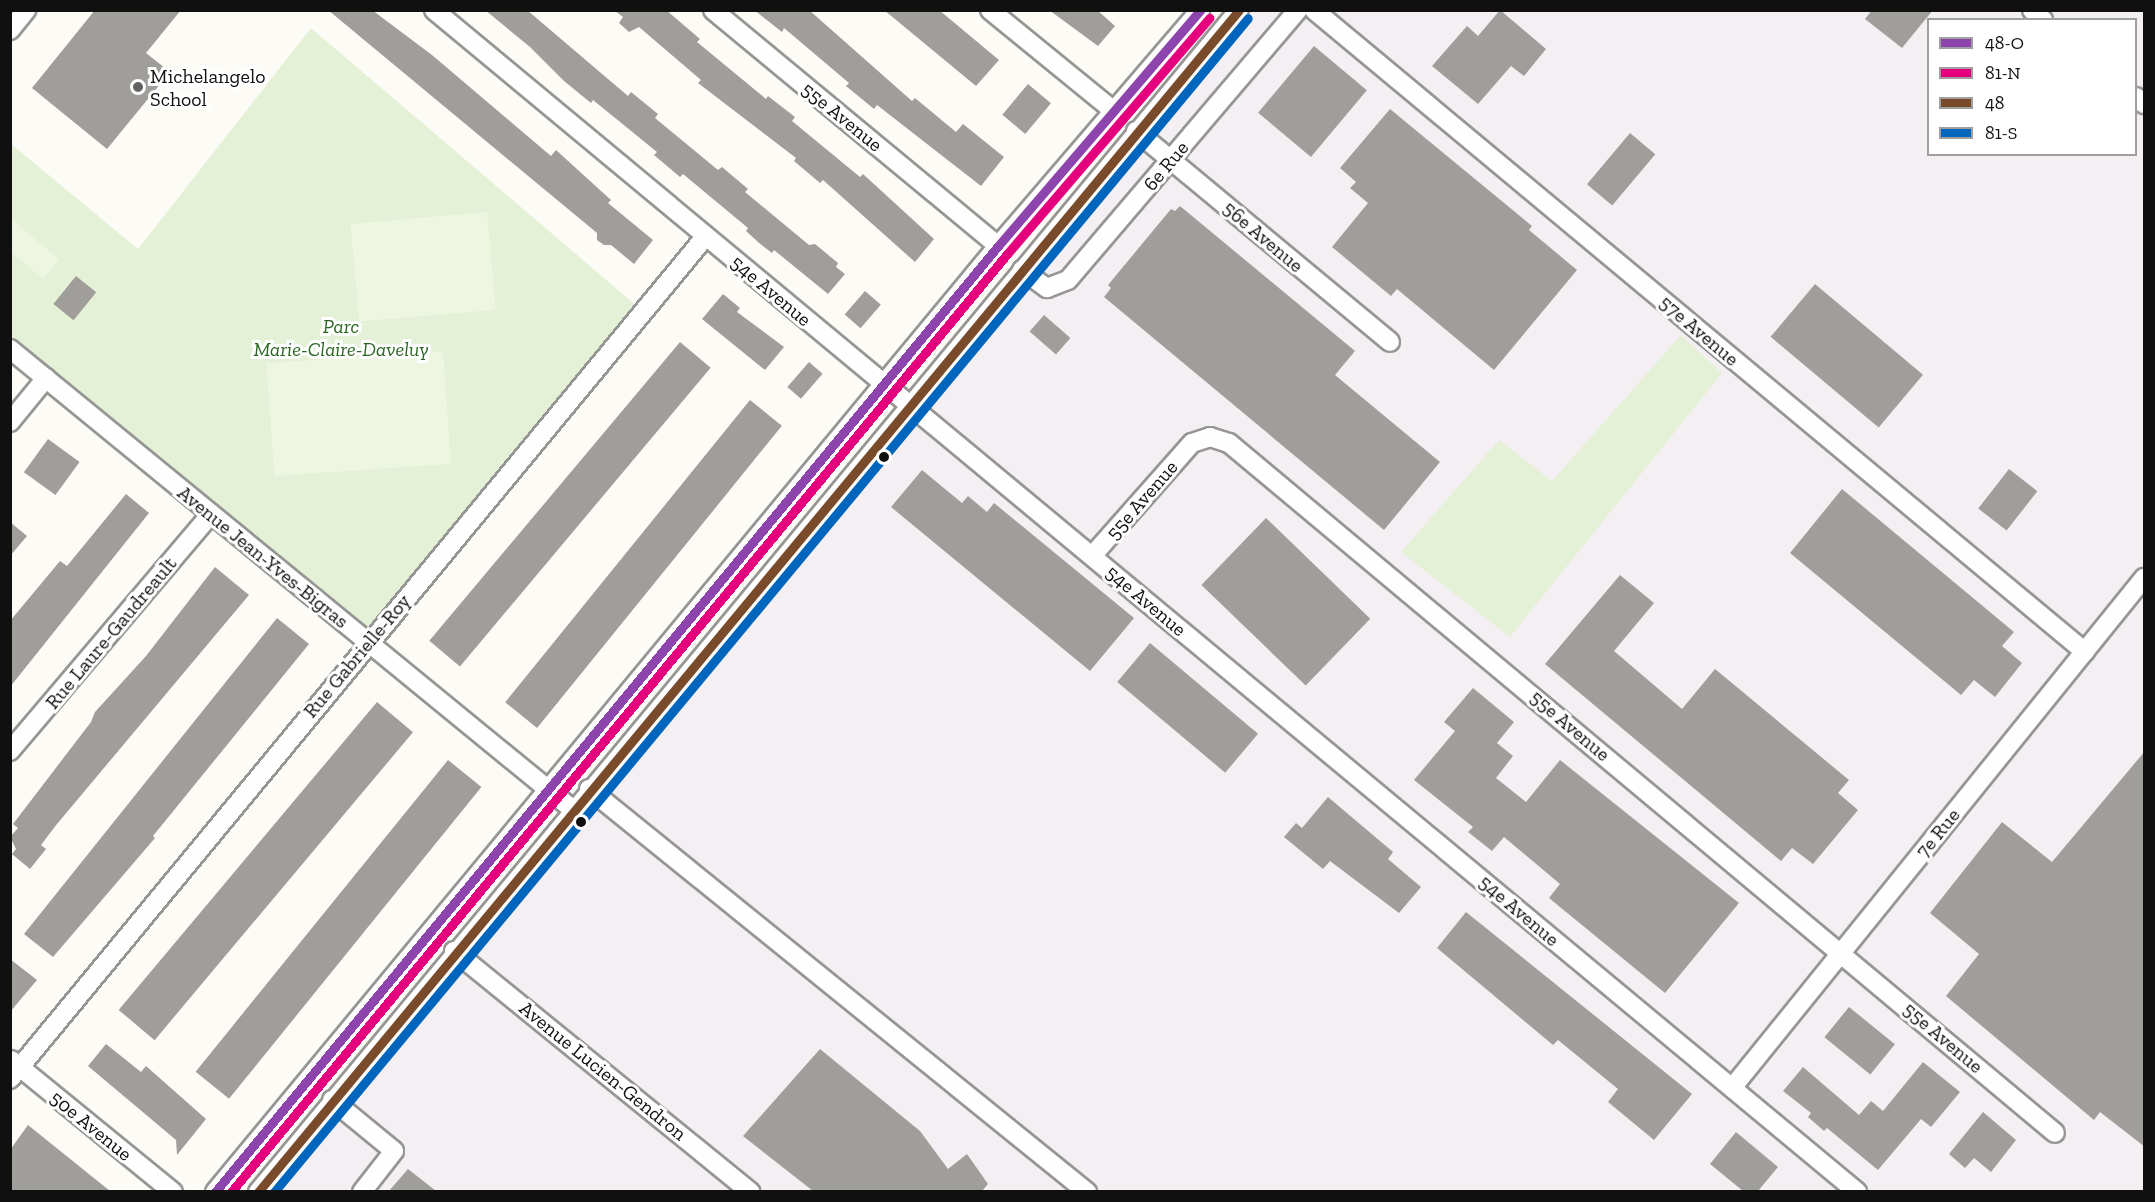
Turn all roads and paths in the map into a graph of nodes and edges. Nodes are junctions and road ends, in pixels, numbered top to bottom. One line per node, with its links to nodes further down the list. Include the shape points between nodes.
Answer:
1 (26, 10): 9 (street)
2 (434, 10): 13 (street, 54e Avenue)
3 (713, 10): 14 (street, 55e Avenue)
4 (990, 10): 10 (street)
5 (1200, 10): 10 (street)
6 (1239, 10): 11 (street)
7 (1298, 10): 12 (street, 6e Rue)
8 (1314, 10): 26 (street, 57e Avenue)
9 (10, 30)
10 (1115, 112): 14 (street)
11 (1136, 131): 12 (street, 56e Avenue); 15 (street)
12 (1171, 160): 15 (street, 6e Rue, via 1068,280 1047,288); 16 (street, 56e Avenue)
13 (706, 236): 19 (street, 54e Avenue); 25 (street, Rue Gabrielle-Roy)
14 (998, 246): 19 (street)
15 (1022, 270): 20 (street)
16 (1390, 342)
17 (10, 349): 18 (street, Avenue Jean-Yves-Bigras)
18 (46, 378): 21 (street); 22 (street, Avenue Jean-Yves-Bigras)
19 (885, 384): 20 (street, 54e Avenue); 29 (street)
20 (909, 404): 23 (street, 54e Avenue); 28 (street)
21 (10, 422)
22 (211, 514): 25 (street, Avenue Jean-Yves-Bigras); 27 (street, Rue Laure-Gaudreault)
23 (1092, 556): 32 (street, 55e Avenue, via 1192,443 1220,438); 34 (street, 54e Avenue)
24 (2145, 579): 26 (street, 7e Rue)
25 (368, 642): 29 (street, Avenue Jean-Yves-Bigras); 33 (street, Rue Gabrielle-Roy)
26 (2085, 652): 32 (street, 7e Rue)
27 (10, 751)
28 (588, 789): 30 (street); 42 (street)
29 (548, 790): 30 (street, Avenue Jean-Yves-Bigras); 38 (street)
30 (572, 809): 31 (street)
31 (454, 951): 35 (street); 41 (street, Avenue Lucien-Gendron)
32 (1842, 952): 34 (street, 7e Rue); 36 (street, 55e Avenue)
33 (13, 1068): 37 (street, 50e Avenue)
34 (1732, 1088): 43 (street, 54e Avenue)
35 (332, 1100): 39 (street); 40 (street, via 394,1151)
36 (2055, 1133)
37 (172, 1191)
38 (215, 1191)
39 (258, 1191)
40 (362, 1191)
41 (751, 1191)
42 (1087, 1191)
43 (1857, 1191)

